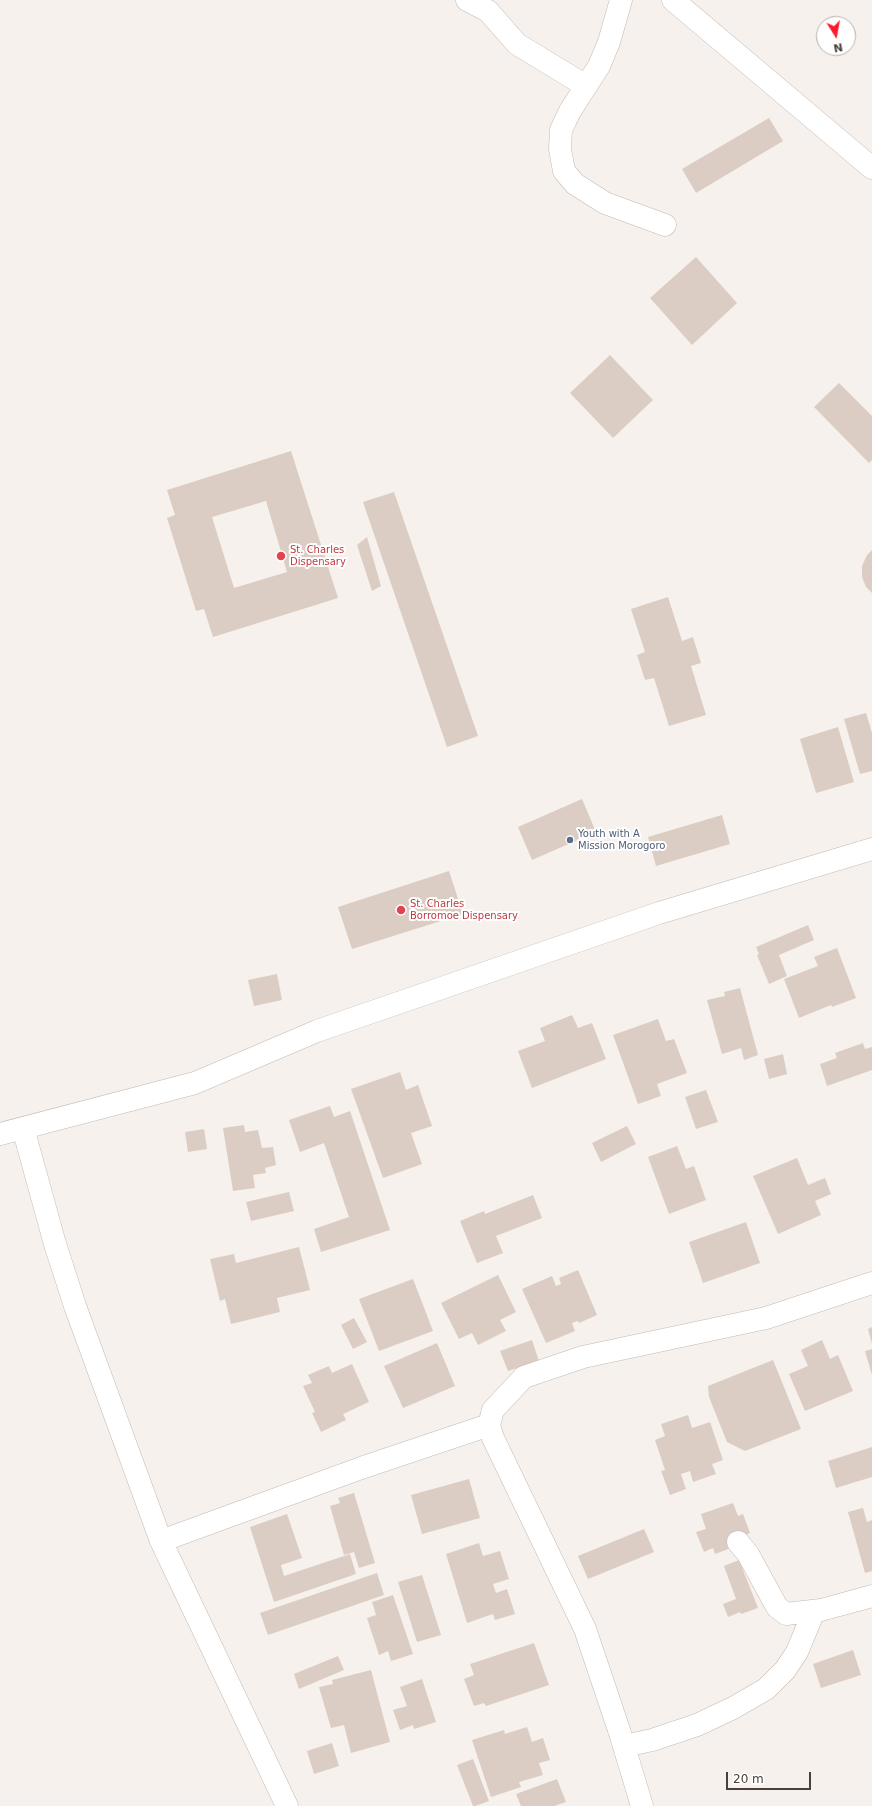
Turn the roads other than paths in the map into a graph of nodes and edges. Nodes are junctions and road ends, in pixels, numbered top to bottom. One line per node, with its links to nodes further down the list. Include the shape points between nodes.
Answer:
1 (467, 0): 4 (street, via 488,11 517,44)
2 (621, 0): 4 (street, via 609,42 599,66)
3 (673, 0): 5 (street)
4 (586, 86): 6 (street, via 561,130 560,149 564,171 576,184 605,203)
5 (872, 168)
6 (665, 225)
7 (872, 849): 8 (street, via 659,913 324,1028 195,1083)
8 (23, 1128): 9 (street); 12 (street, via 75,1306)
9 (0, 1134)
10 (872, 1283): 11 (street, via 766,1318 583,1357 524,1377 493,1410)
11 (489, 1425): 12 (street, via 364,1467); 16 (street, via 585,1629)
12 (161, 1541): 17 (street)
13 (738, 1542): 15 (street, via 748,1554 781,1612 793,1614)
14 (872, 1596): 15 (street)
15 (814, 1611): 16 (street, via 797,1652 785,1670 766,1689 696,1725)
16 (624, 1746): 18 (street)
17 (287, 1806)
18 (642, 1806)

